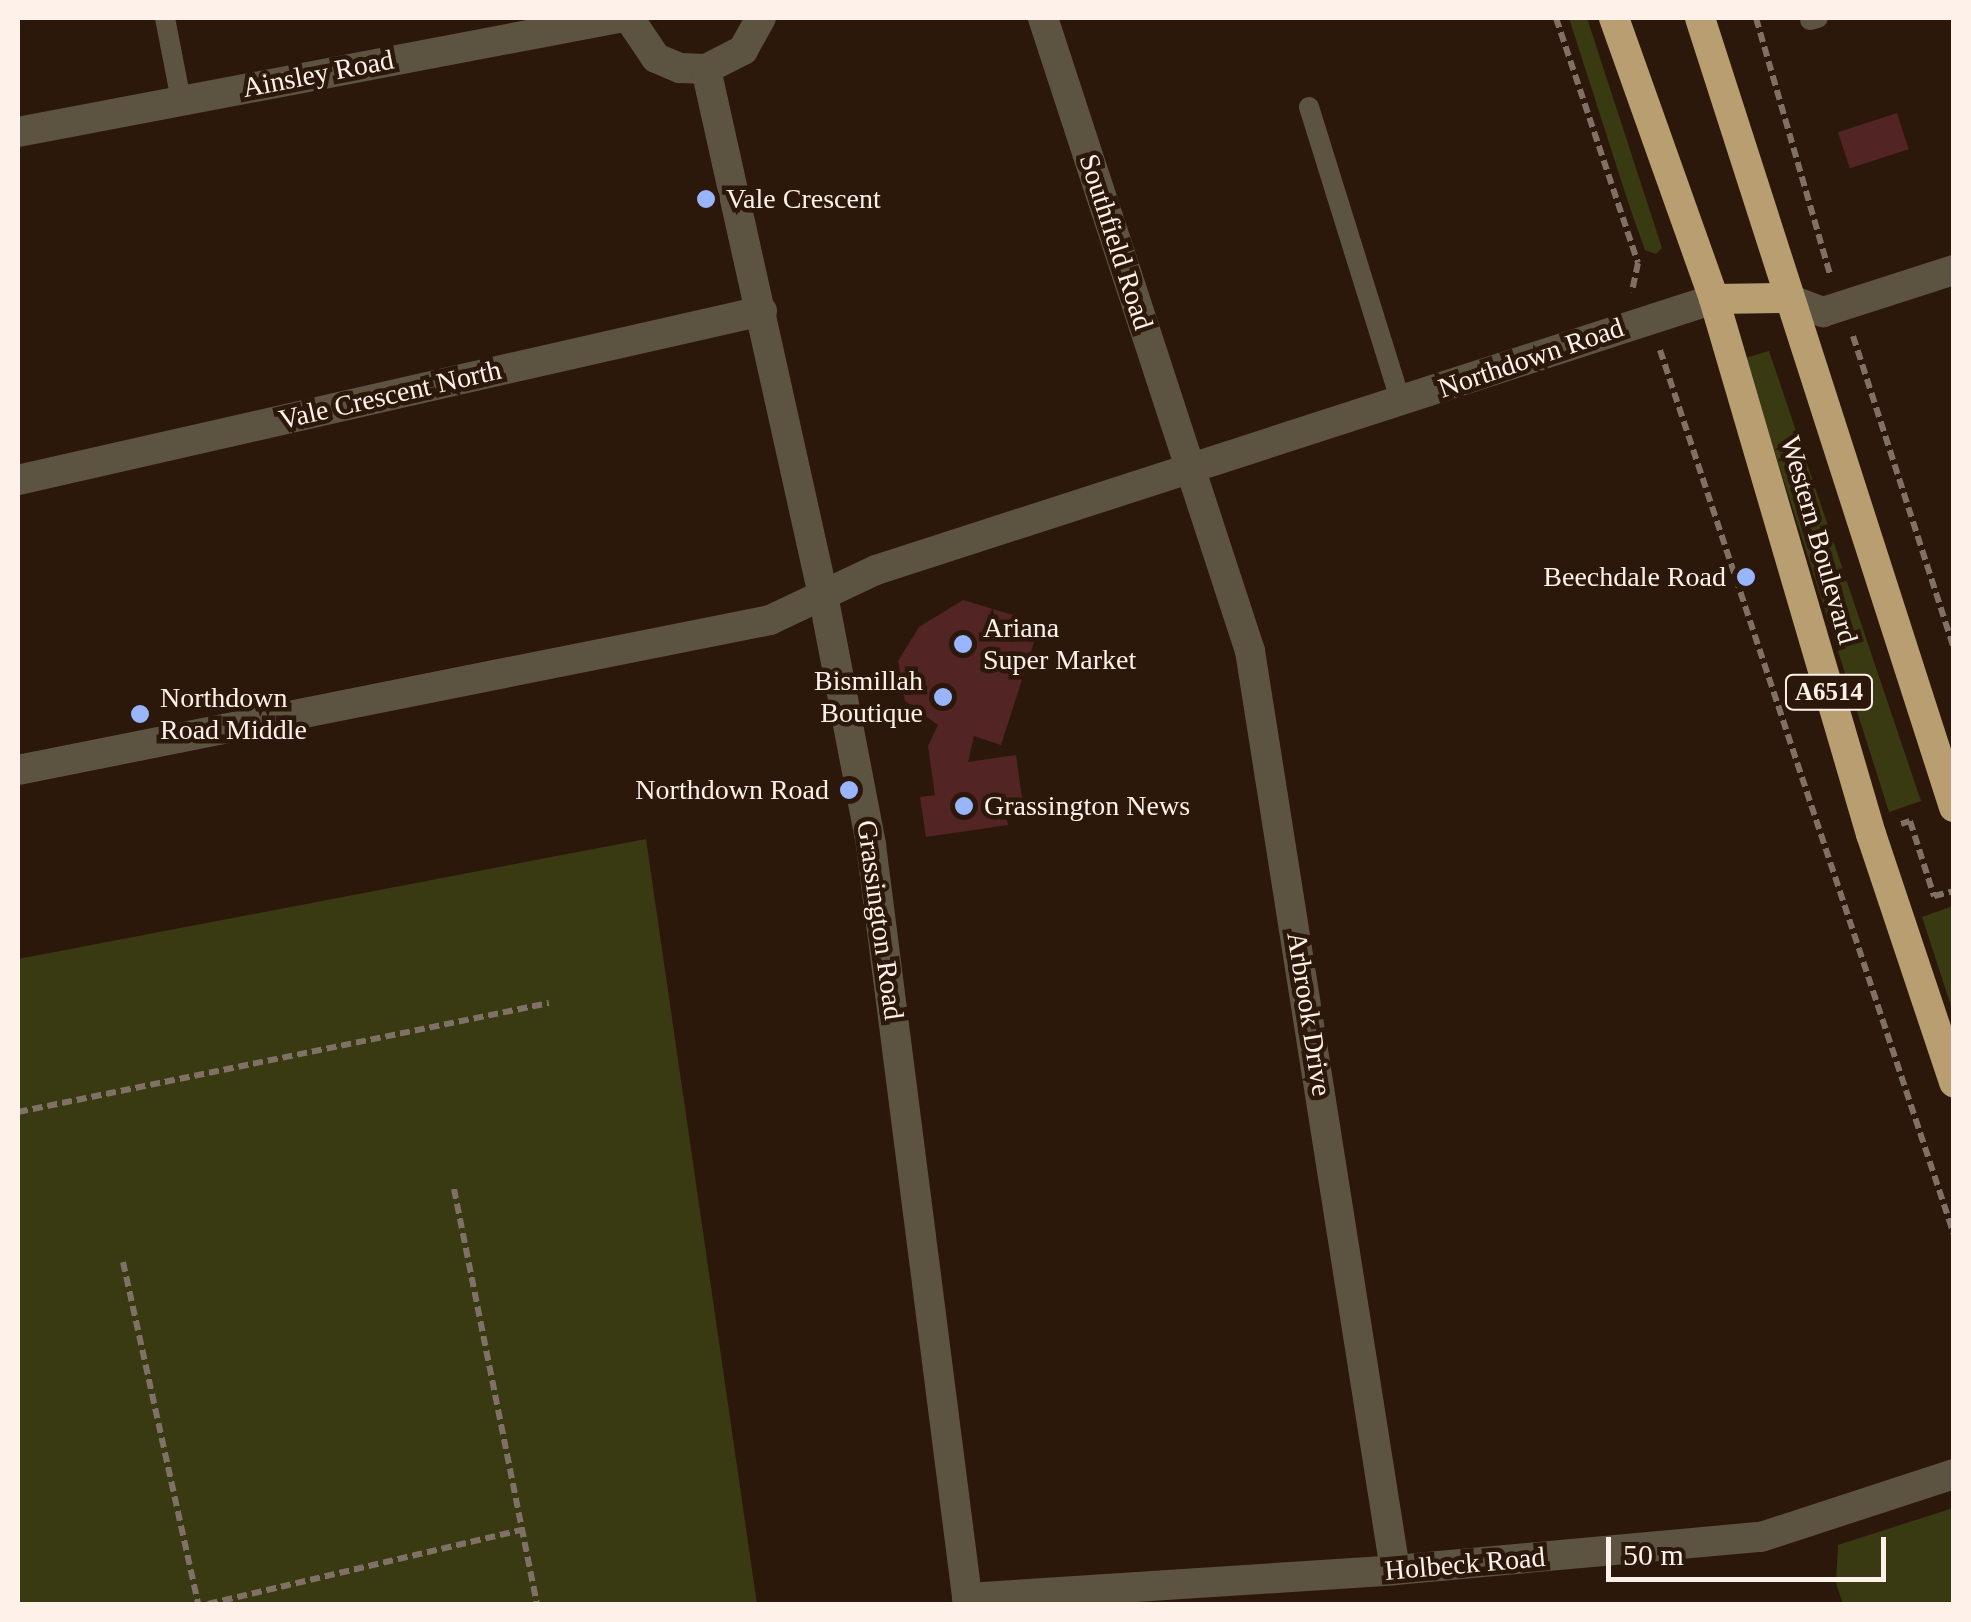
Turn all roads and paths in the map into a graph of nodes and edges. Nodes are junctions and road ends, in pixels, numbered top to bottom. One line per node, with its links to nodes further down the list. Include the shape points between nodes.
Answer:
1 (165, 18): 13 (lane)
2 (618, 18): 13 (street, Ainsley Road)
3 (630, 18): 11 (street, via 656,58)
4 (760, 18): 11 (street, via 744,50)
5 (1044, 18): 23 (street, Southfield Road)
6 (1556, 18): 21 (path, via 1638,263 1631,290)
7 (1614, 18): 12 (highway, Western Boulevard / A6514)
8 (1630, 18): 12 (highway, A6514)
9 (1700, 18): 17 (highway, Western Boulevard / A6514)
10 (1756, 18): 19 (path, via 1828,269 1838,286 1851,283)
11 (706, 69): 20 (street, Grassington Road)
12 (1644, 93): 18 (highway, Western Boulevard / A6514)
13 (181, 100): 15 (street, Ainsley Road)
14 (1309, 107): 22 (lane)
15 (18, 132)
16 (1954, 270): 19 (street)
17 (1786, 298): 18 (highway); 19 (street, via 1823,312); 27 (highway, Western Boulevard / A6514)
18 (1714, 299): 21 (street, Northdown Road); 31 (highway, Western Boulevard / A6514, via 1871,834)
19 (1855, 300): 26 (path, via 1861,316 1849,324)
20 (762, 311): 24 (street, Vale Crescent North); 25 (street, Grassington Road)
21 (1640, 322): 22 (street, Northdown Road); 34 (path, via 1649,345 1664,353)
22 (1401, 402): 23 (street, Northdown Road)
23 (1188, 467): 25 (street, Northdown Road, via 876,570); 38 (street, Arbrook Drive, via 1261,704)
24 (18, 480)
25 (823, 595): 28 (street, Northdown Road, via 770,620); 39 (street, Grassington Road, via 871,845)
26 (1954, 648)
27 (1945, 754): 29 (highway, Western Boulevard / A6514)
28 (18, 770)
29 (1954, 808)
30 (549, 1002): 32 (path)
31 (1954, 1082)
32 (18, 1112)
33 (454, 1189): 37 (path)
34 (1954, 1235)
35 (122, 1262): 41 (path)
36 (1954, 1474): 38 (street, Holbeck Road, via 1762,1537)
37 (521, 1530): 40 (path); 43 (path)
38 (1396, 1570): 39 (street, Holbeck Road)
39 (968, 1601)
40 (218, 1603): 42 (path)
41 (198, 1604)
42 (208, 1604)
43 (537, 1604)

